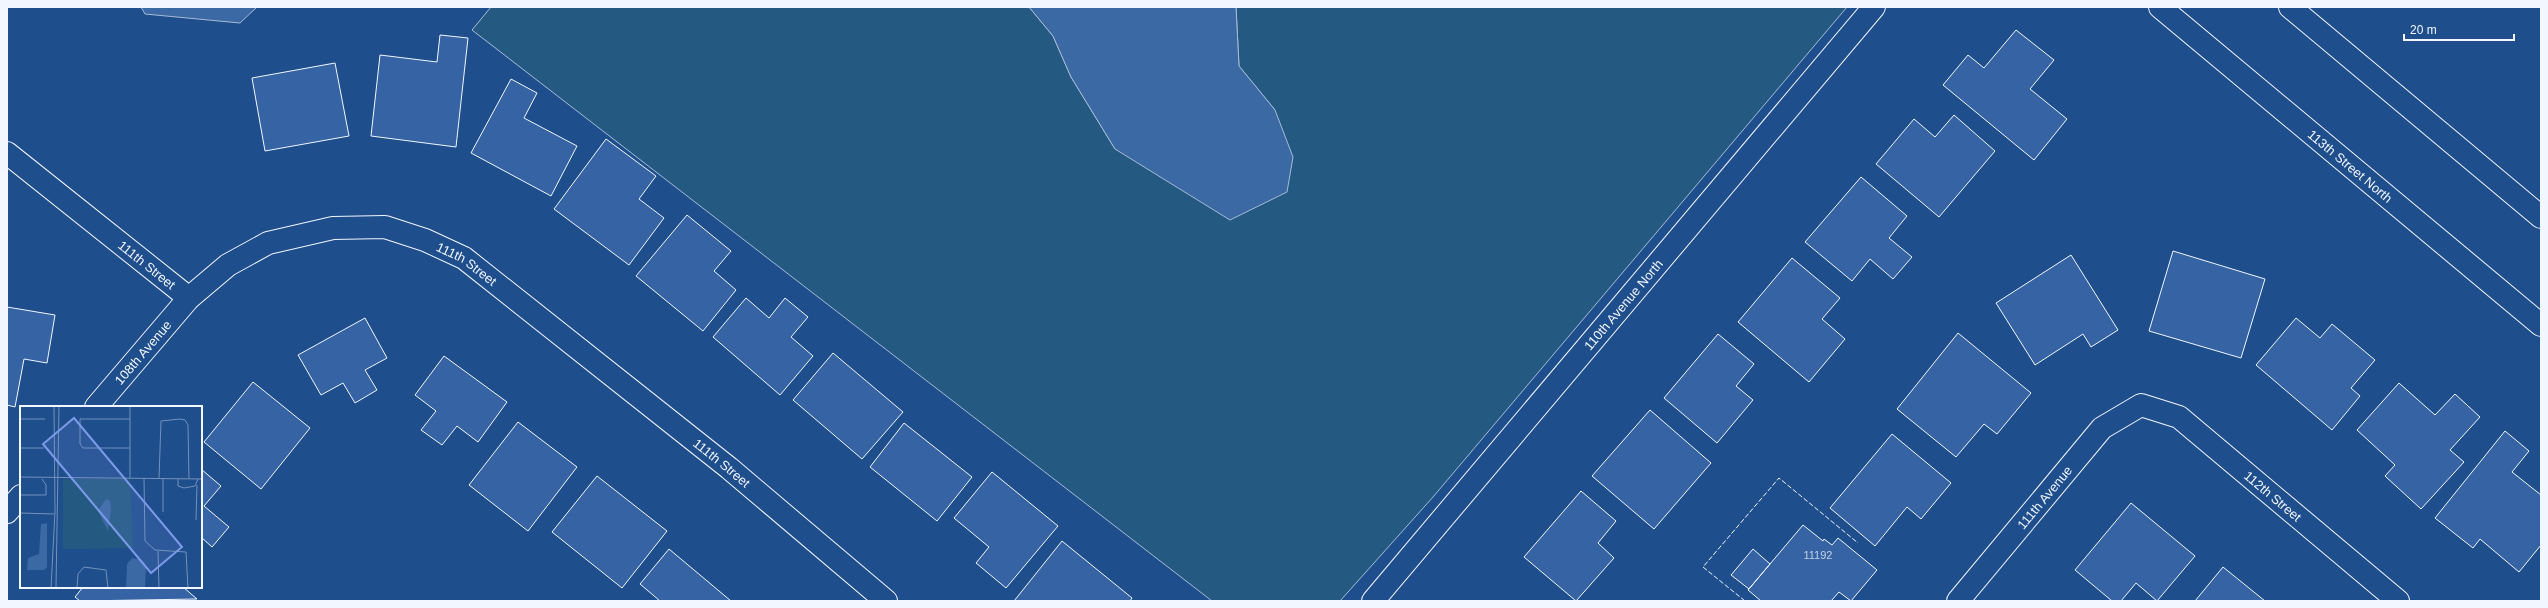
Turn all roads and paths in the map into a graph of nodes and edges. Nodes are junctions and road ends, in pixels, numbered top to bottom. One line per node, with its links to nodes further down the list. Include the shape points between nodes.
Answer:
1 (1874, 7): 13 (street, 110th Avenue North)
2 (2160, 7): 7 (street, 113th Street North)
3 (2290, 7): 5 (street)
4 (7, 153): 6 (street, 111th Street)
5 (2541, 217)
6 (189, 298): 9 (street, 108th Avenue); 12 (street, 111th Street, via 228,264 268,243 333,228 385,227 425,240 464,258 729,468)
7 (2541, 325)
8 (2140, 405): 14 (street, 111th Avenue, via 2102,428); 15 (street, 112th Street, via 2179,417)
9 (97, 406)
10 (20, 497): 11 (street)
11 (7, 512)
12 (886, 601)
13 (1373, 601)
14 (1958, 601)
15 (2398, 601)

